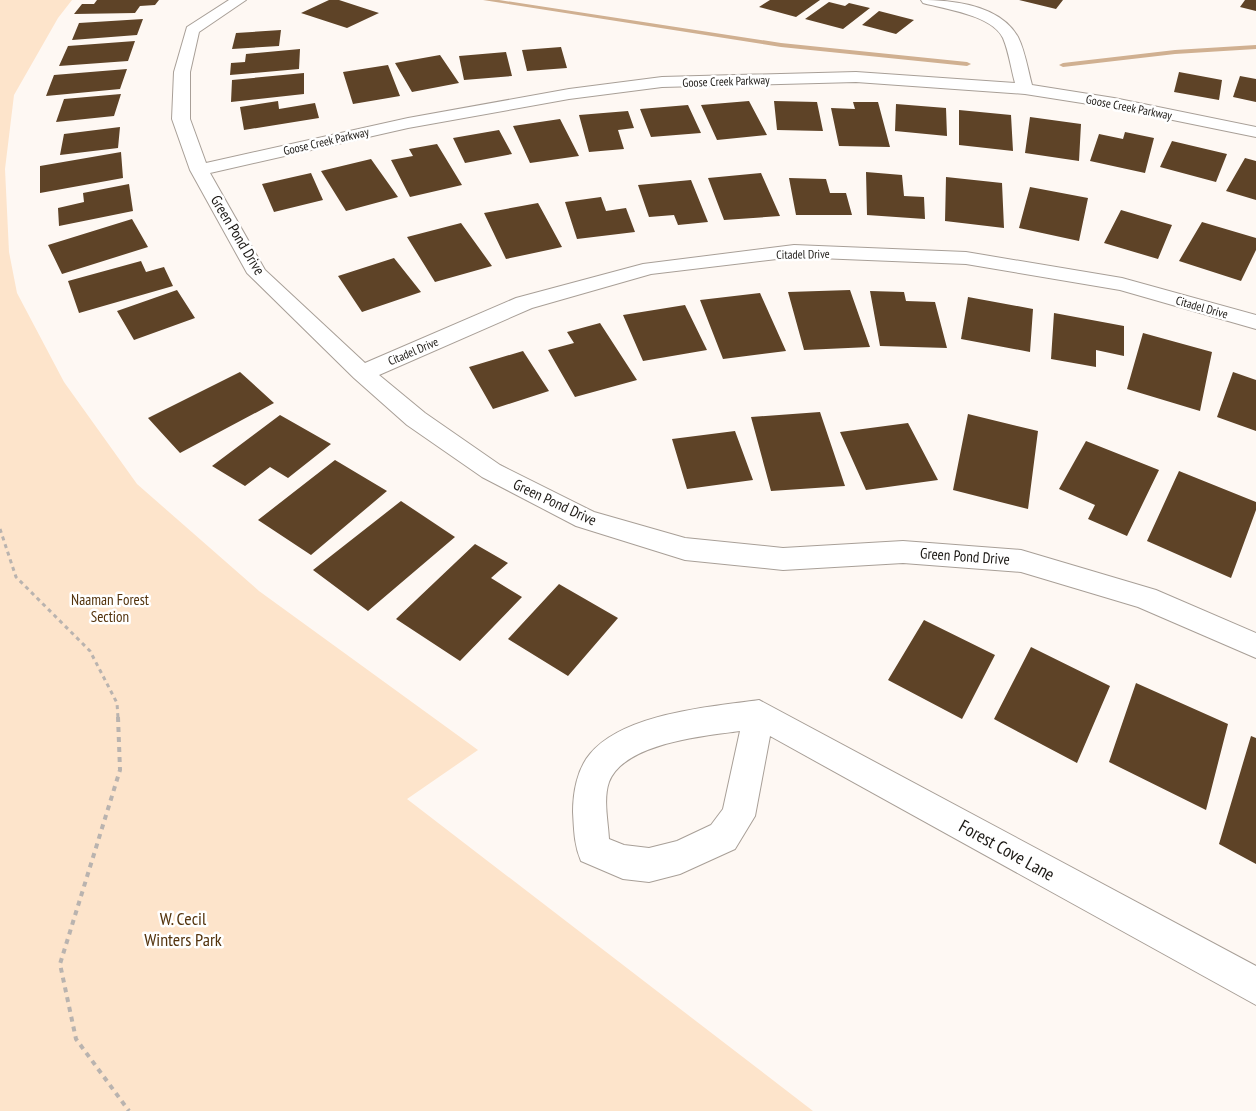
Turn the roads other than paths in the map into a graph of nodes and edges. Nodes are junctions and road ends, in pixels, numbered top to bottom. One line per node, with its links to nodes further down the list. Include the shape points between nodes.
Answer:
1 (239, 0): 5 (street, Green Pond Drive, via 192,30 182,72 181,119)
2 (928, 0): 3 (street, via 985,16 999,25 1009,36)
3 (1025, 89): 4 (street, Goose Creek Parkway, via 1114,103); 5 (street, Goose Creek Parkway, via 856,77 662,82 569,94 408,123)
4 (1256, 132)
5 (199, 170): 7 (street, Green Pond Drive, via 257,273)
6 (1256, 322): 7 (street, Citadel Drive, via 1122,284 966,258 794,251 650,268 524,303)
7 (362, 373): 8 (street, Green Pond Drive, via 416,419 491,471 585,519 685,549 783,558 903,552 1021,560 1146,598)
8 (1256, 646)
9 (759, 714): 9 (street, via 667,728 629,742 600,766 592,783 592,849 623,862 649,865 680,856 723,837 738,816); 10 (street, Forest Cove Lane)
10 (1256, 986)

